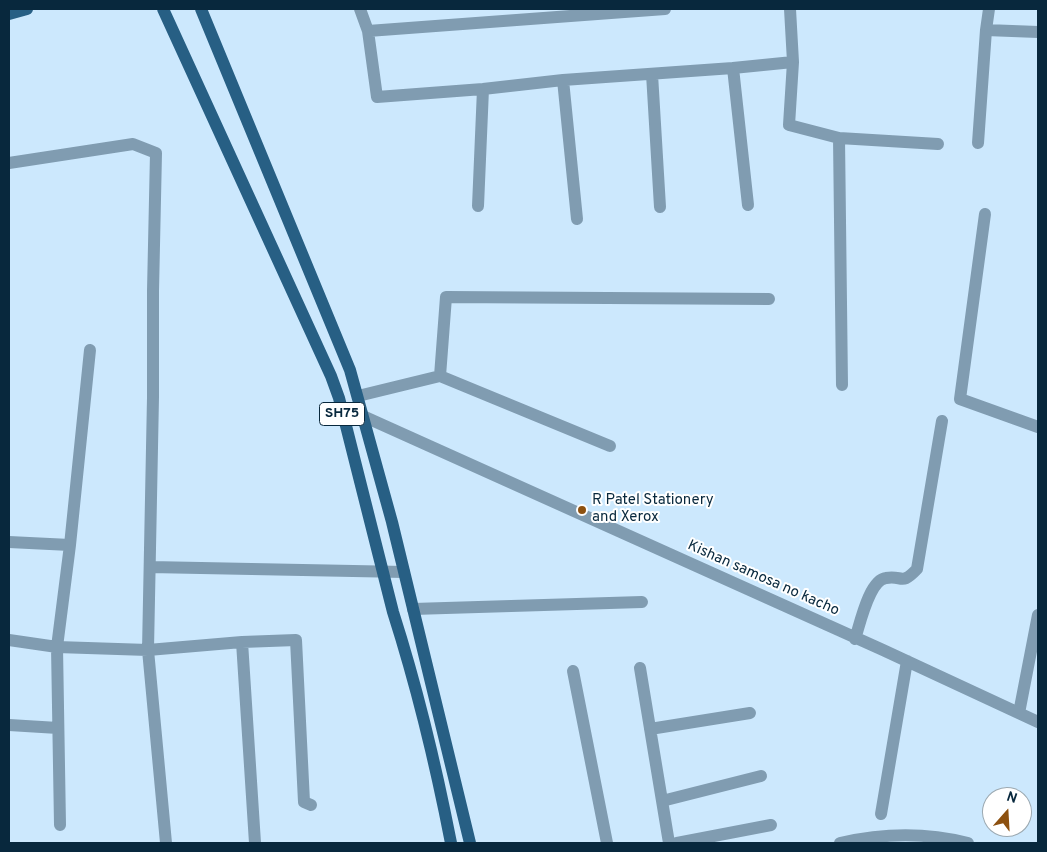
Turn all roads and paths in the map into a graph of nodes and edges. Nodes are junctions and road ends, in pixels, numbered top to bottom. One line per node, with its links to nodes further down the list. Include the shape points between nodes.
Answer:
1 (26, 9): 8 (main road)
2 (163, 9): 38 (main road, SH75, via 331,376)
3 (201, 9): 30 (main road, SH75)
4 (360, 9): 10 (street)
5 (665, 9): 10 (street)
6 (790, 9): 12 (street)
7 (989, 9): 9 (street)
8 (9, 14)
9 (986, 30): 11 (street); 18 (street)
10 (368, 31): 16 (street, via 377,97)
11 (1038, 32)
12 (792, 62): 13 (street); 17 (street, via 789,125)
13 (733, 68): 14 (street); 22 (street)
14 (652, 74): 15 (street); 23 (street)
15 (563, 80): 16 (street); 25 (street)
16 (483, 89): 21 (street)
17 (839, 138): 19 (street); 29 (street)
18 (978, 143)
19 (938, 144)
20 (9, 163): 37 (street, via 133,144 156,153)
21 (478, 206)
22 (748, 206)
23 (660, 207)
24 (985, 214): 33 (street, via 960,399)
25 (577, 218)
26 (769, 299): 28 (street, via 446,297)
27 (90, 350): 36 (street)
28 (440, 376): 30 (street); 34 (street)
29 (842, 385)
30 (358, 396): 31 (main road, SH75)
31 (365, 417): 39 (main road, SH75); 43 (street, Kishan samosa no kacho)
32 (942, 421): 43 (street, via 917,569 903,580 886,577 878,580 872,588)
33 (1038, 427)
34 (610, 446)
35 (9, 542): 36 (street)
36 (70, 545): 47 (street)
37 (150, 567): 38 (street); 48 (street)
38 (384, 572): 39 (street); 66 (main road, SH75)
39 (404, 572): 41 (main road, SH75)
40 (642, 602): 41 (street)
41 (413, 609): 67 (main road, SH75)
42 (1038, 616): 46 (street)
43 (855, 638): 49 (street, Kishan samosa no kacho)
44 (9, 640): 47 (street)
45 (242, 642): 48 (street); 60 (street, via 296,640 304,802); 65 (street)
46 (1035, 646): 53 (street)
47 (57, 647): 48 (street); 56 (street)
48 (148, 650): 64 (street)
49 (907, 661): 53 (street, Kishan samosa no kacho); 61 (street)
50 (640, 668): 57 (street)
51 (574, 671): 68 (street)
52 (750, 712): 57 (street)
53 (1018, 713): 54 (street, Kishan samosa no kacho)
54 (1038, 722)
55 (9, 725): 56 (street)
56 (58, 728): 62 (street)
57 (650, 730): 59 (street)
58 (761, 776): 59 (street)
59 (662, 802): 69 (street)
60 (311, 805)
61 (881, 814)
62 (60, 825)
63 (771, 825): 70 (street)
64 (166, 843)
65 (255, 843)
66 (451, 843)
67 (470, 843)
68 (607, 843)
69 (669, 843)
70 (677, 843)
71 (840, 843): 72 (street, via 888,834 914,834)
72 (968, 843)

